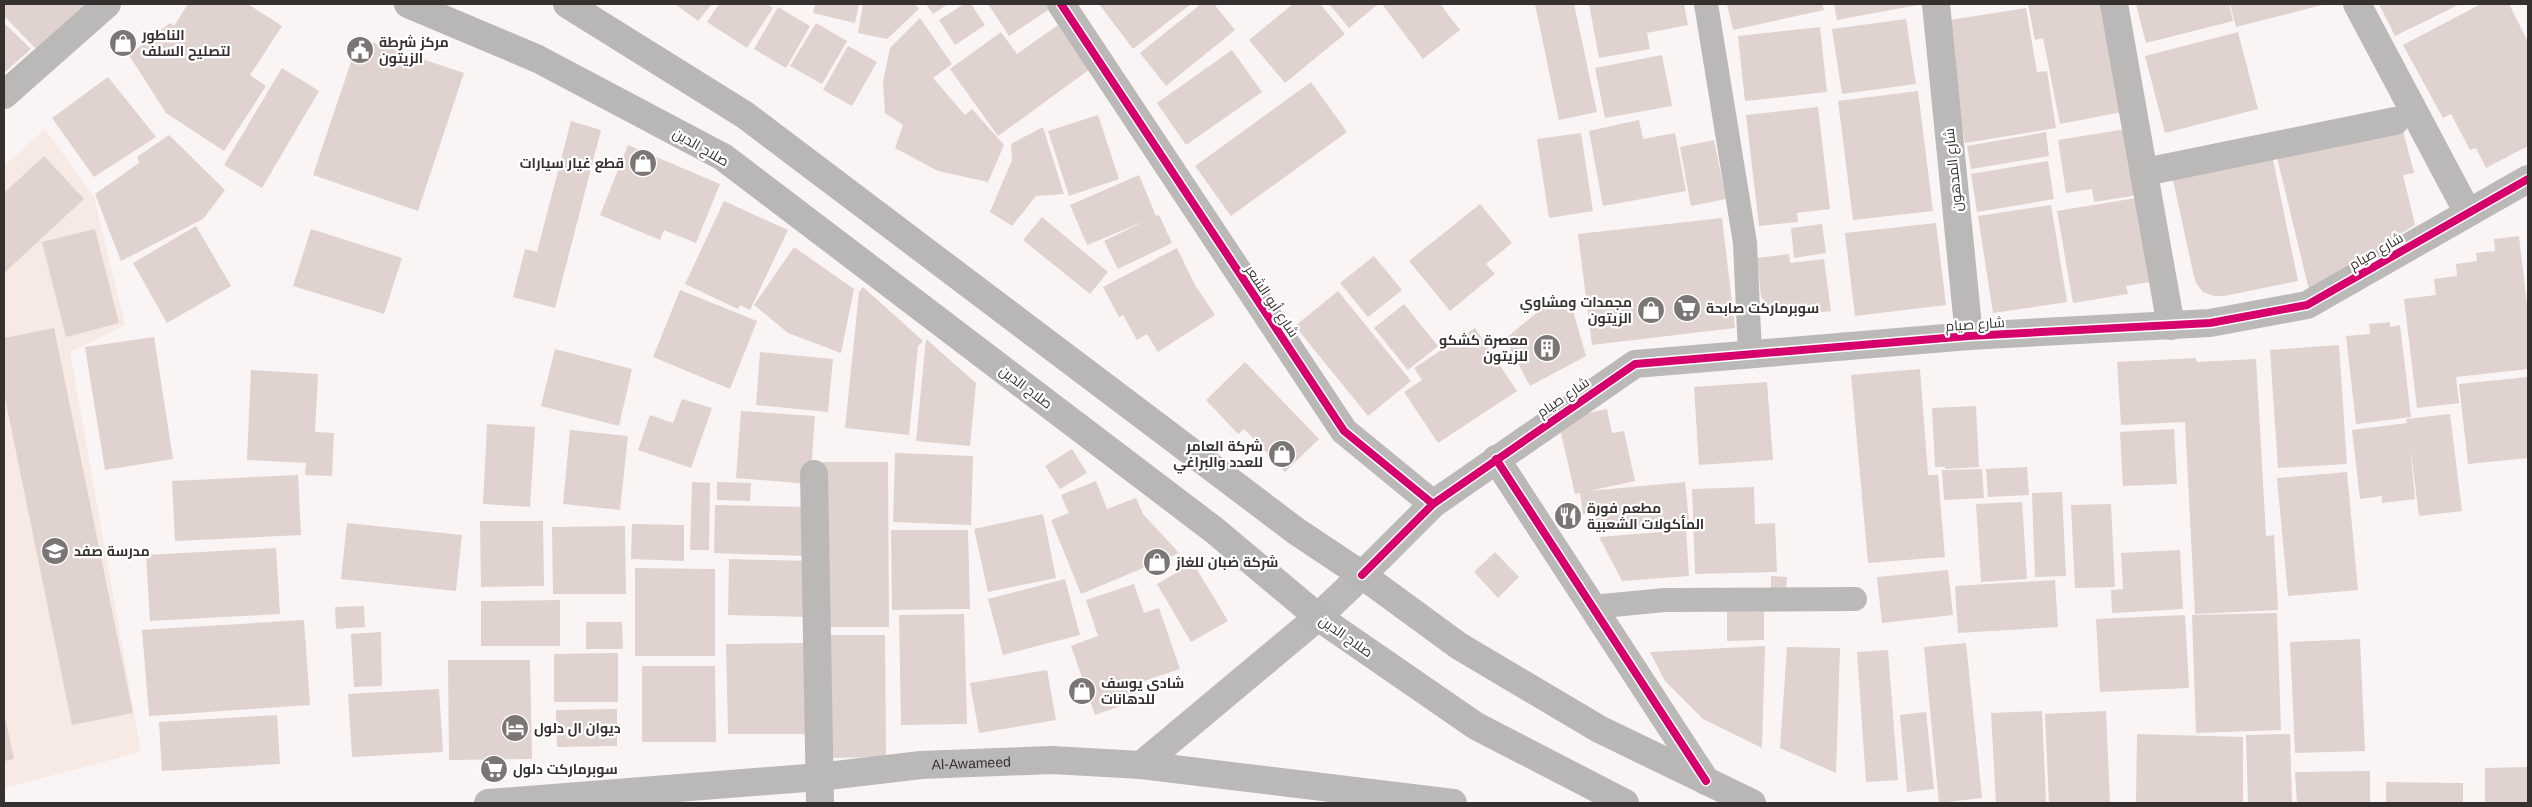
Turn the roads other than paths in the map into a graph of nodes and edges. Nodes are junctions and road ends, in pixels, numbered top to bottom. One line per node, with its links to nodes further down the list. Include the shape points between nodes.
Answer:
1 (107, 4): 9 (street)
2 (408, 4): 23 (highway, صلاح الدين, via 538,59 723,157 1214,530)
3 (568, 4): 20 (highway, via 746,115 1296,531)
4 (1061, 4): 19 (street, شارع أبو الشعر, via 1344,431)
5 (1706, 4): 16 (lane, via 1745,242)
6 (1938, 4): 15 (street, شارع المدهون)
7 (2114, 4): 11 (street)
8 (2357, 4): 13 (street)
9 (4, 94)
10 (2395, 121): 11 (street)
11 (2144, 172): 14 (street)
12 (2528, 180): 13 (street, شارع صيام)
13 (2468, 213): 14 (street, شارع صيام, via 2307,305 2210,323)
14 (2171, 326): 15 (street, شارع صيام)
15 (1969, 336): 16 (street, شارع صيام)
16 (1750, 354): 17 (street, شارع صيام, via 1635,364)
17 (1496, 459): 19 (street, شارع صيام); 22 (street)
18 (814, 474): 26 (street)
19 (1433, 504): 20 (street)
20 (1362, 575): 23 (main road); 25 (highway, via 1459,646 1599,729)
21 (1855, 599): 22 (lane, via 1665,600)
22 (1592, 607): 25 (street)
23 (1318, 617): 24 (main road); 29 (highway, صلاح الدين, via 1476,726)
24 (1141, 765): 26 (main road, Al-Awameed, via 1052,760 930,764); 28 (main road, Al-Awameed)
25 (1706, 781): 30 (highway)
26 (819, 790): 27 (main road, Al-Awameed)
27 (488, 803)
28 (1453, 803)
29 (1625, 803)
30 (1752, 803)

